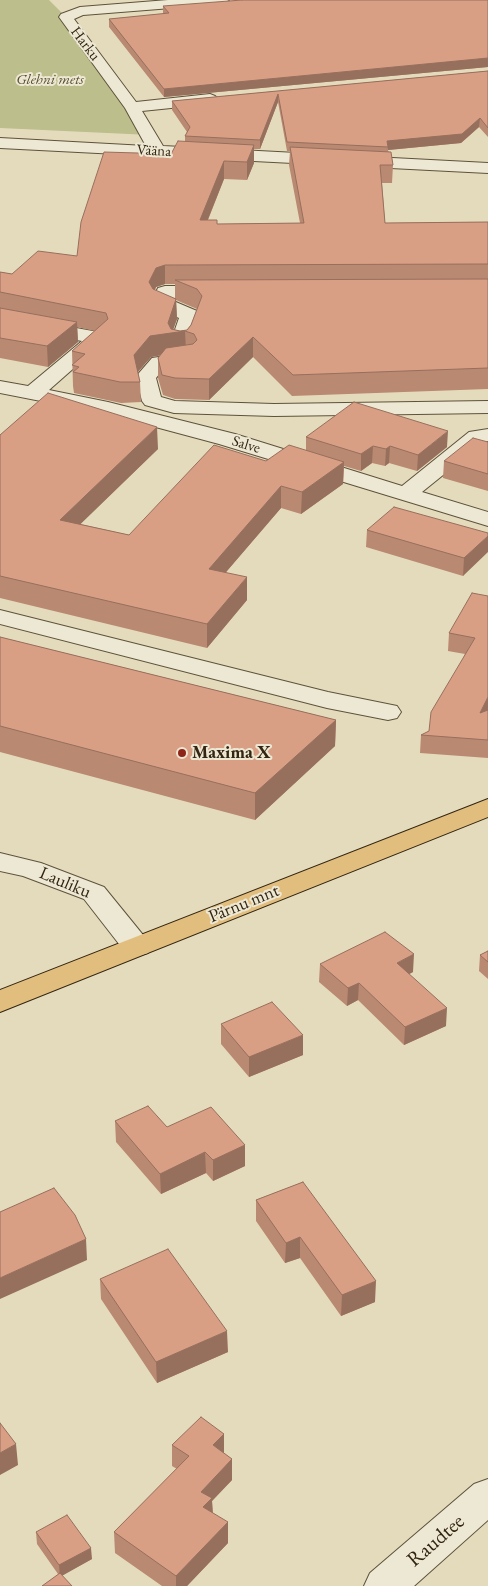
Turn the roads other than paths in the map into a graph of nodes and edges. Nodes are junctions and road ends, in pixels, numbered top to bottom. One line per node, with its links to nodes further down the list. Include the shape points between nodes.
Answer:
1 (222, 0): 3 (street, Harku, via 80,11 66,17)
2 (221, 98): 3 (street)
3 (132, 107): 5 (street, Harku)
4 (0, 143): 5 (street, Vääna)
5 (158, 152): 6 (street, Vääna)
6 (488, 168)
7 (234, 291): 11 (street, via 165,292 162,303 190,315 183,352 159,362 146,376 152,401 174,407 274,410)
8 (0, 320): 10 (street, via 98,338)
9 (0, 387): 10 (street, Salve)
10 (32, 393): 13 (street, Salve, via 108,408 228,439)
11 (488, 407)
12 (488, 435): 13 (street, via 478,437)
13 (407, 493): 14 (street, Salve)
14 (488, 518)
15 (0, 617): 16 (street, via 327,700)
16 (388, 712)
17 (488, 807): 19 (main road, Pärnu mnt)
18 (0, 862): 19 (street, Lauliku, via 31,869 94,893)
19 (137, 946): 20 (main road, Pärnu mnt)
20 (0, 1002)
21 (488, 1496): 22 (street, Raudtee)
22 (385, 1586)

